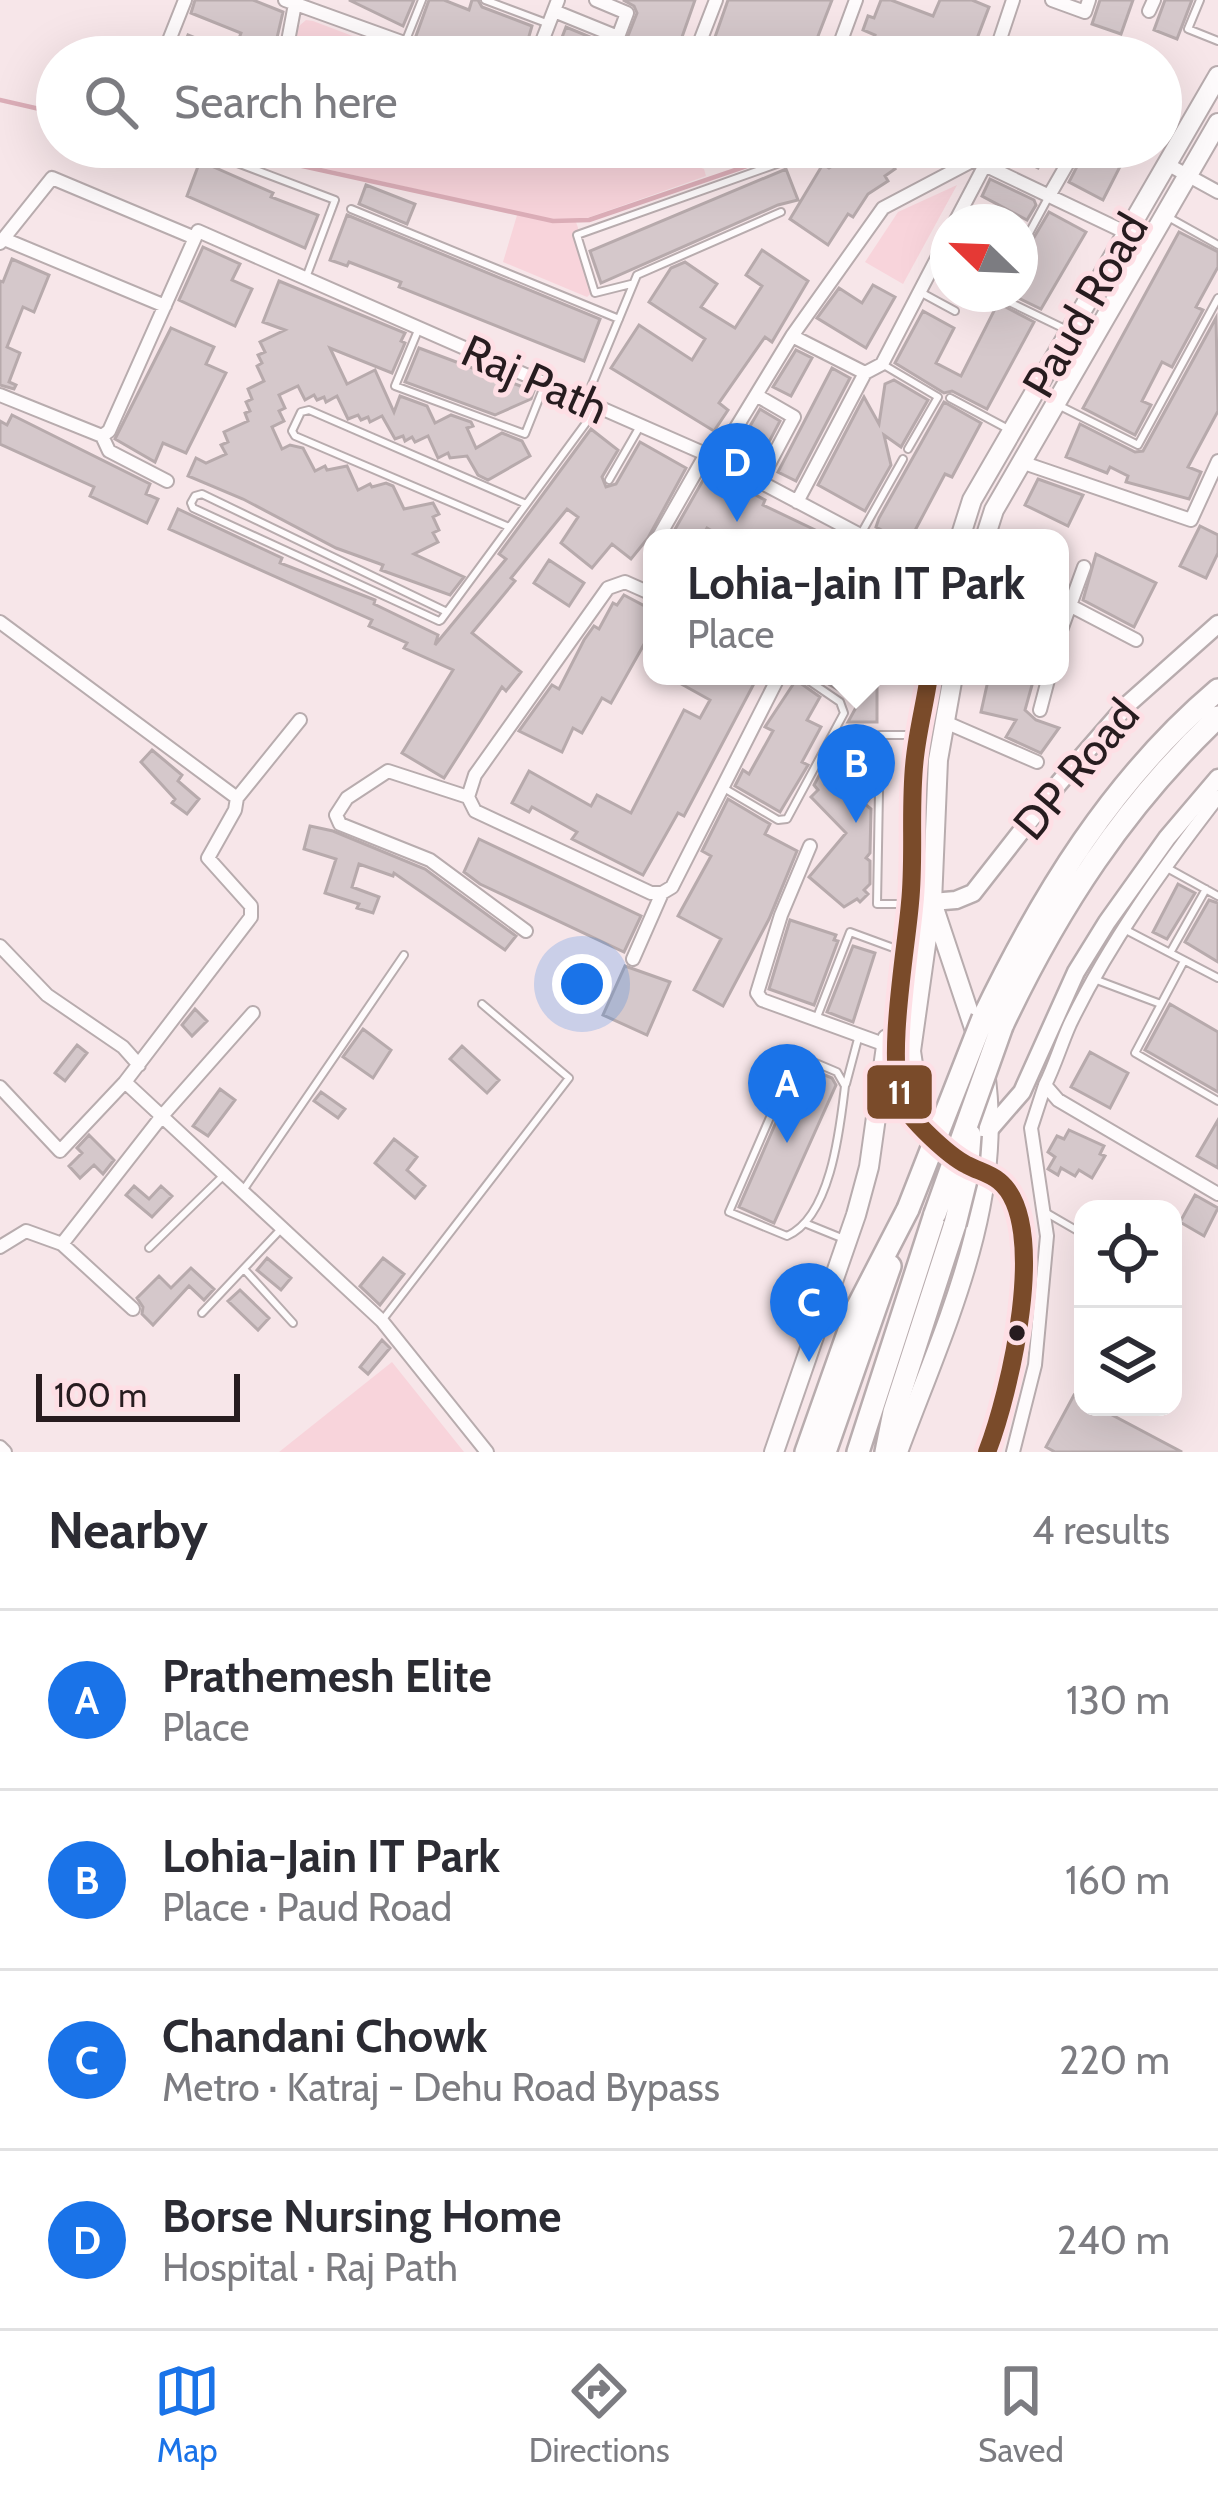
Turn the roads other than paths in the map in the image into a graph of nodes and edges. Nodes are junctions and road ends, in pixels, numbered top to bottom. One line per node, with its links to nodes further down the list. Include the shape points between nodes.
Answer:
1 (185, 0): 14 (street)
2 (422, 0): 17 (lane)
3 (485, 0): 13 (lane)
4 (572, 0): 13 (street)
5 (596, 0): 19 (street, via 627,13)
6 (716, 0): 20 (street)
7 (856, 0): 21 (street)
8 (1013, 0): 22 (street)
9 (1052, 0): 10 (street, via 1085,12)
10 (1089, 0)
11 (1200, 0): 23 (lane, via 1188,29)
12 (290, 2): 15 (street); 16 (street)
13 (557, 13): 18 (street)
14 (171, 36)
15 (287, 36)
16 (383, 36)
17 (408, 36)
18 (615, 36)
19 (618, 36)
20 (702, 36)
21 (843, 36)
22 (1001, 36)
23 (1218, 40)
24 (1218, 76): 26 (main road, Paud Road)
25 (1218, 123): 35 (main road, Paud Road)
26 (1182, 138)
27 (251, 168): 50 (lane, via 335,200)
28 (765, 168): 51 (lane, via 577,235 595,293)
29 (958, 168): 60 (street, via 883,208)
30 (975, 168): 38 (street)
31 (1000, 168): 37 (street)
32 (1065, 168): 37 (street)
33 (1165, 168): 43 (main road, Paud Road)
34 (1175, 168): 35 (street)
35 (1188, 175): 36 (street); 41 (main road, Paud Road)
36 (1218, 193)
37 (1050, 194): 42 (lane); 43 (street)
38 (962, 204)
39 (352, 209): 57 (lane)
40 (781, 212): 51 (lane, via 645,269)
41 (1165, 215): 46 (lane); 49 (main road, Paud Road)
42 (1038, 216)
43 (1127, 233): 47 (main road, Paud Road)
44 (196, 234): 45 (street, Raj Path, via 52,178); 50 (street, Raj Path); 55 (street)
45 (2, 241): 55 (street)
46 (1218, 245)
47 (1112, 260): 49 (main road); 59 (main road, Paud Road)
48 (930, 272): 52 (street)
49 (1131, 272): 67 (main road, Paud Road)
50 (305, 278): 58 (street, Raj Path)
51 (631, 284): 57 (lane)
52 (920, 292): 53 (lane); 61 (street)
53 (930, 297)
54 (1218, 298): 67 (lane, via 1138,445)
55 (165, 306): 71 (street)
56 (1029, 312): 59 (lane)
57 (619, 319): 68 (lane)
58 (419, 328): 63 (street, Raj Path); 63 (lane, via 395,386 525,434)
59 (1070, 332): 70 (main road, Paud Road)
60 (792, 336): 62 (street); 65 (street)
61 (882, 364): 62 (street); 72 (lane, via 938,397)
62 (866, 373): 80 (street)
63 (545, 383): 68 (street, Raj Path)
64 (0, 395): 71 (street)
65 (756, 395): 73 (street); 79 (street, via 794,417)
66 (950, 398): 70 (lane)
67 (1055, 403): 76 (main road, Paud Road)
68 (592, 404): 69 (street, Raj Path); 81 (lane)
69 (640, 425): 73 (street, Raj Path); 77 (lane)
70 (1012, 431): 86 (main road, Paud Road)
71 (102, 436): 78 (street, via 109,451)
72 (908, 449)
73 (712, 457): 79 (street, Raj Path); 83 (street)
74 (903, 459): 85 (lane)
75 (1218, 461): 76 (street, via 1191,520)
76 (1021, 462): 87 (main road, Paud Road)
77 (609, 480)
78 (167, 481)
79 (760, 482): 80 (street, Raj Path)
80 (797, 502): 84 (street, Raj Path)
81 (526, 504): 82 (lane); 82 (lane, via 301,412 295,436)
82 (508, 527): 91 (lane)
83 (664, 529)
84 (846, 529)
85 (865, 529)
86 (963, 529)
87 (988, 529)
88 (1084, 567): 90 (street)
89 (643, 590): 109 (street, via 625,582 608,588)
90 (1069, 605): 94 (street)
91 (447, 612): 91 (lane, via 436,620 191,503 202,494)
92 (0, 622): 111 (street)
93 (1218, 624): 118 (street, DP Road, via 1127,705 973,893)
94 (1136, 640)
95 (774, 685): 108 (street)
96 (815, 685): 108 (lane, via 844,712 788,818 778,820)
97 (927, 685): 105 (main road)
98 (951, 685): 104 (main road)
99 (1047, 685): 101 (street)
100 (1218, 690): 134 (highway, via 1154,753 1071,856 1028,928)
101 (1040, 710)
102 (1218, 717): 134 (highway, via 1088,867)
103 (300, 720): 111 (street)
104 (945, 722): 106 (street); 118 (main road)
105 (919, 735): 119 (main road); 119 (lane, via 880,735 877,904)
106 (1037, 763)
107 (1218, 778): 112 (street)
108 (722, 787): 116 (street)
109 (468, 796): 116 (street, via 475,811); 121 (street, via 388,771 340,805 337,821 430,860)
110 (1218, 797): 112 (street)
111 (237, 798): 137 (street, via 208,858 251,906 250,917)
112 (1193, 818): 114 (street); 144 (street, via 1107,922 1022,1092)
113 (810, 846): 133 (street, via 757,993)
114 (1166, 868): 115 (lane); 120 (street)
115 (1205, 889): 117 (lane); 124 (lane)
116 (662, 893): 126 (street)
117 (1218, 896)
118 (932, 902): 144 (main road, via 981,1051); 145 (main road, via 913,1082 926,1111)
119 (910, 904): 123 (main road)
120 (1124, 929): 124 (lane); 129 (street)
121 (526, 931)
122 (0, 946): 137 (street, via 46,995)
123 (902, 951): 133 (lane, via 850,932); 136 (main road); 145 (main road, via 896,1048 903,1103 966,1165)
124 (1170, 953): 127 (lane)
125 (404, 955): 147 (lane)
126 (633, 959)
127 (1184, 961): 128 (lane); 130 (lane)
128 (1218, 978)
129 (1094, 979): 130 (lane); 139 (street)
130 (1159, 1003): 142 (lane, via 1136,1055)
131 (482, 1004): 162 (lane, via 569,1078)
132 (253, 1013): 143 (street)
133 (816, 1020): 135 (street)
134 (992, 1022): 149 (highway, bridge); 151 (highway, bridge)
135 (859, 1035): 136 (street); 140 (lane)
136 (886, 1045): 155 (main road, via 869,1167)
137 (139, 1065): 138 (street)
138 (125, 1082): 141 (street, via 60,1150); 143 (street)
139 (1046, 1085): 148 (street, via 1058,1100); 150 (street, via 1031,1128)
140 (845, 1086): 152 (lane, via 835,1156); 152 (lane, via 837,1072 797,1055 729,1212 788,1236)
141 (0, 1087)
142 (1218, 1102)
143 (162, 1116): 146 (street); 156 (street)
144 (989, 1130): 145 (main road)
145 (986, 1172): 164 (main road, via 1016,1199 1024,1252 1016,1338); 171 (main road, via 971,1254)
146 (224, 1175): 147 (street); 158 (lane)
147 (242, 1192): 153 (street)
148 (1218, 1194)
149 (908, 1209): 167 (highway, via 857,1307); 168 (highway)
150 (1045, 1212): 154 (lane); 172 (street, via 1035,1365)
151 (945, 1219): 169 (highway); 170 (highway)
152 (807, 1224): 155 (lane)
153 (281, 1229): 159 (lane); 162 (street)
154 (1074, 1229)
155 (847, 1240): 166 (main road)
156 (62, 1244): 157 (street, via 26,1231); 160 (street)
157 (0, 1246)
158 (149, 1248)
159 (244, 1269): 161 (lane); 163 (lane)
160 (133, 1309)
161 (202, 1313)
162 (382, 1321): 165 (street)
163 (293, 1323)
164 (988, 1449)
165 (487, 1452)
166 (774, 1452)
167 (806, 1452)
168 (825, 1452)
169 (858, 1452)
170 (886, 1452)
171 (898, 1452)
172 (1013, 1452)

